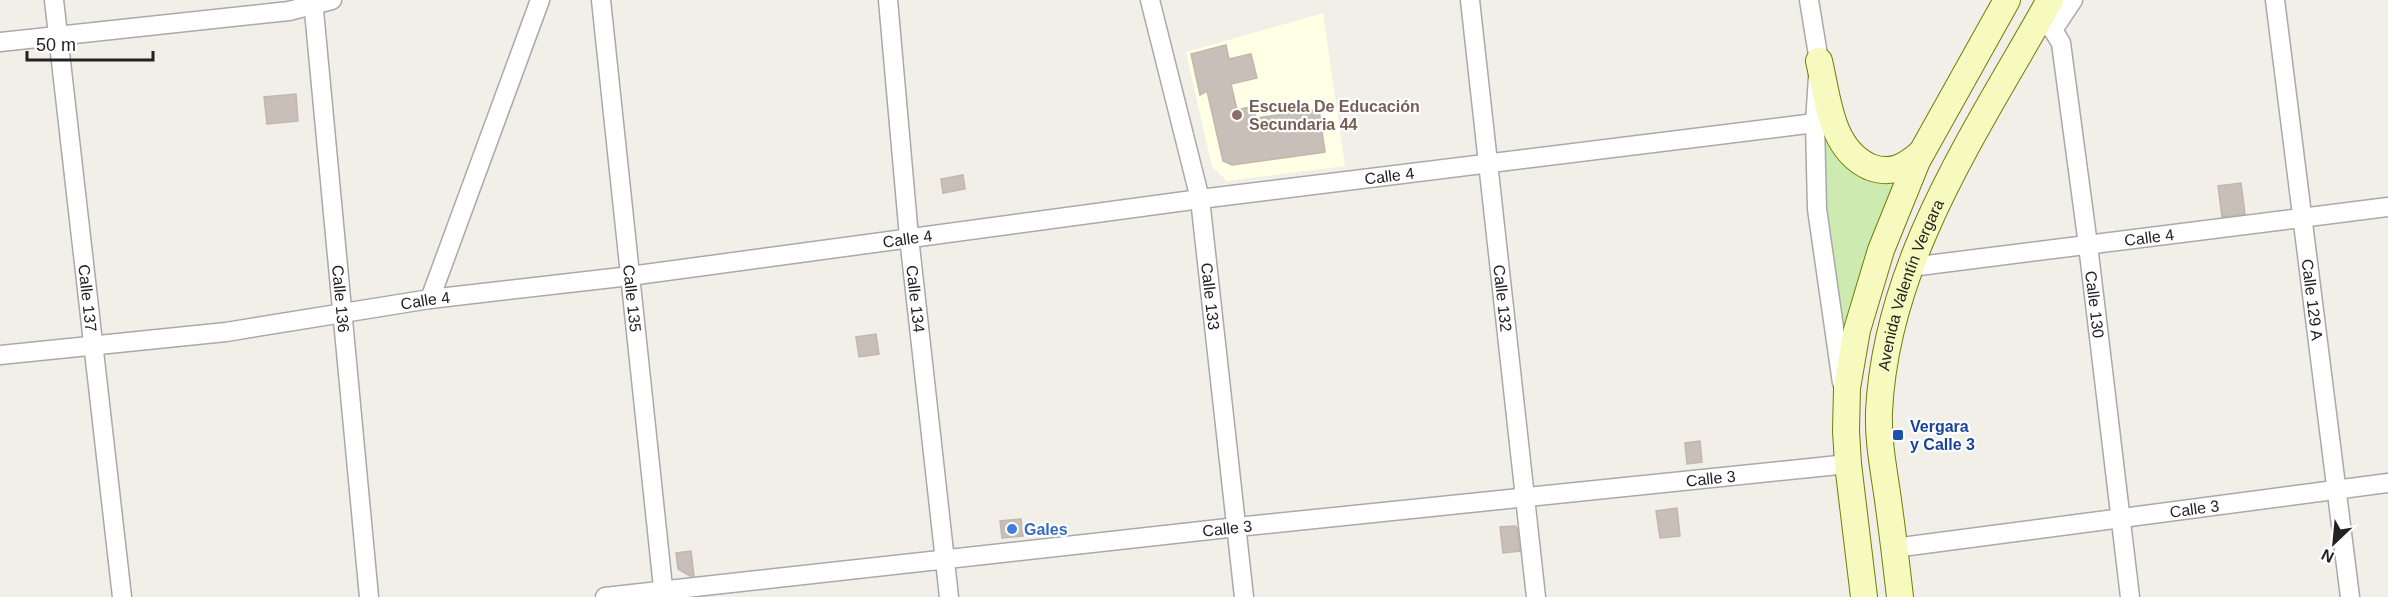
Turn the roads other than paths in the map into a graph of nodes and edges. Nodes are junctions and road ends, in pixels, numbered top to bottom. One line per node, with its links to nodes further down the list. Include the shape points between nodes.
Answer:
1 (54, 0): 13 (street, Calle 137)
2 (540, 0): 26 (street)
3 (602, 0): 25 (street, Calle 135)
4 (888, 0): 22 (street, Calle 134)
5 (1150, 0): 19 (street, Calle 133)
6 (1470, 0): 18 (street, Calle 132)
7 (1809, 0): 15 (street)
8 (2007, 0): 17 (main road)
9 (2073, 0): 12 (street)
10 (2275, 0): 21 (street, Calle 129 A)
11 (320, 2): 13 (street, via 289,11); 27 (street, Calle 136)
12 (2047, 17): 23 (street, Calle 130, via 2061,44); 24 (main road, Avenida Valentín Vergara, via 1949,179)
13 (58, 36): 14 (street); 28 (street, Calle 137)
14 (0, 42)
15 (1819, 61): 16 (street); 17 (main road, via 1838,135 1856,159 1889,171)
16 (1815, 123): 18 (street, Calle 4); 30 (street, via 1819,232)
17 (1921, 153): 30 (main road, via 1870,283 1852,352)
18 (1488, 165): 19 (street, Calle 4); 34 (street, Calle 132)
19 (1200, 199): 22 (street, Calle 4); 36 (street, Calle 133)
20 (2388, 207): 21 (street, Calle 4)
21 (2304, 218): 23 (street, Calle 4); 33 (street, Calle 129 A)
22 (909, 237): 25 (street, Calle 4); 38 (street, Calle 134)
23 (2088, 245): 24 (street, Calle 4); 35 (street, Calle 130)
24 (1911, 267): 37 (main road, Avenida Valentín Vergara, via 1885,354 1879,414)
25 (630, 276): 26 (street, Calle 4); 39 (street, Calle 135)
26 (430, 299): 27 (street, Calle 4)
27 (343, 313): 28 (street, Calle 4, via 226,332); 41 (street, Calle 136)
28 (94, 345): 29 (street, Calle 4); 40 (street, Calle 137)
29 (0, 355)
30 (1846, 405): 31 (main road)
31 (1848, 464): 34 (street, Calle 3); 46 (main road)
32 (2388, 483): 33 (street, Calle 3)
33 (2337, 490): 35 (street, Calle 3); 49 (street, Calle 129 A)
34 (1525, 499): 36 (street, Calle 3); 45 (street, Calle 132)
35 (2120, 518): 37 (street, Calle 3); 48 (street, Calle 130)
36 (1237, 527): 38 (street, Calle 3); 44 (street, Calle 133)
37 (1894, 548): 47 (main road, Avenida Valentín Vergara)
38 (945, 559): 39 (street, Calle 3); 43 (street, Calle 134)
39 (664, 594): 42 (street, Calle 3)
40 (122, 597)
41 (369, 597)
42 (605, 597)
43 (949, 597)
44 (1244, 597)
45 (1536, 597)
46 (1864, 597)
47 (1900, 597)
48 (2130, 597)
49 (2350, 597)

